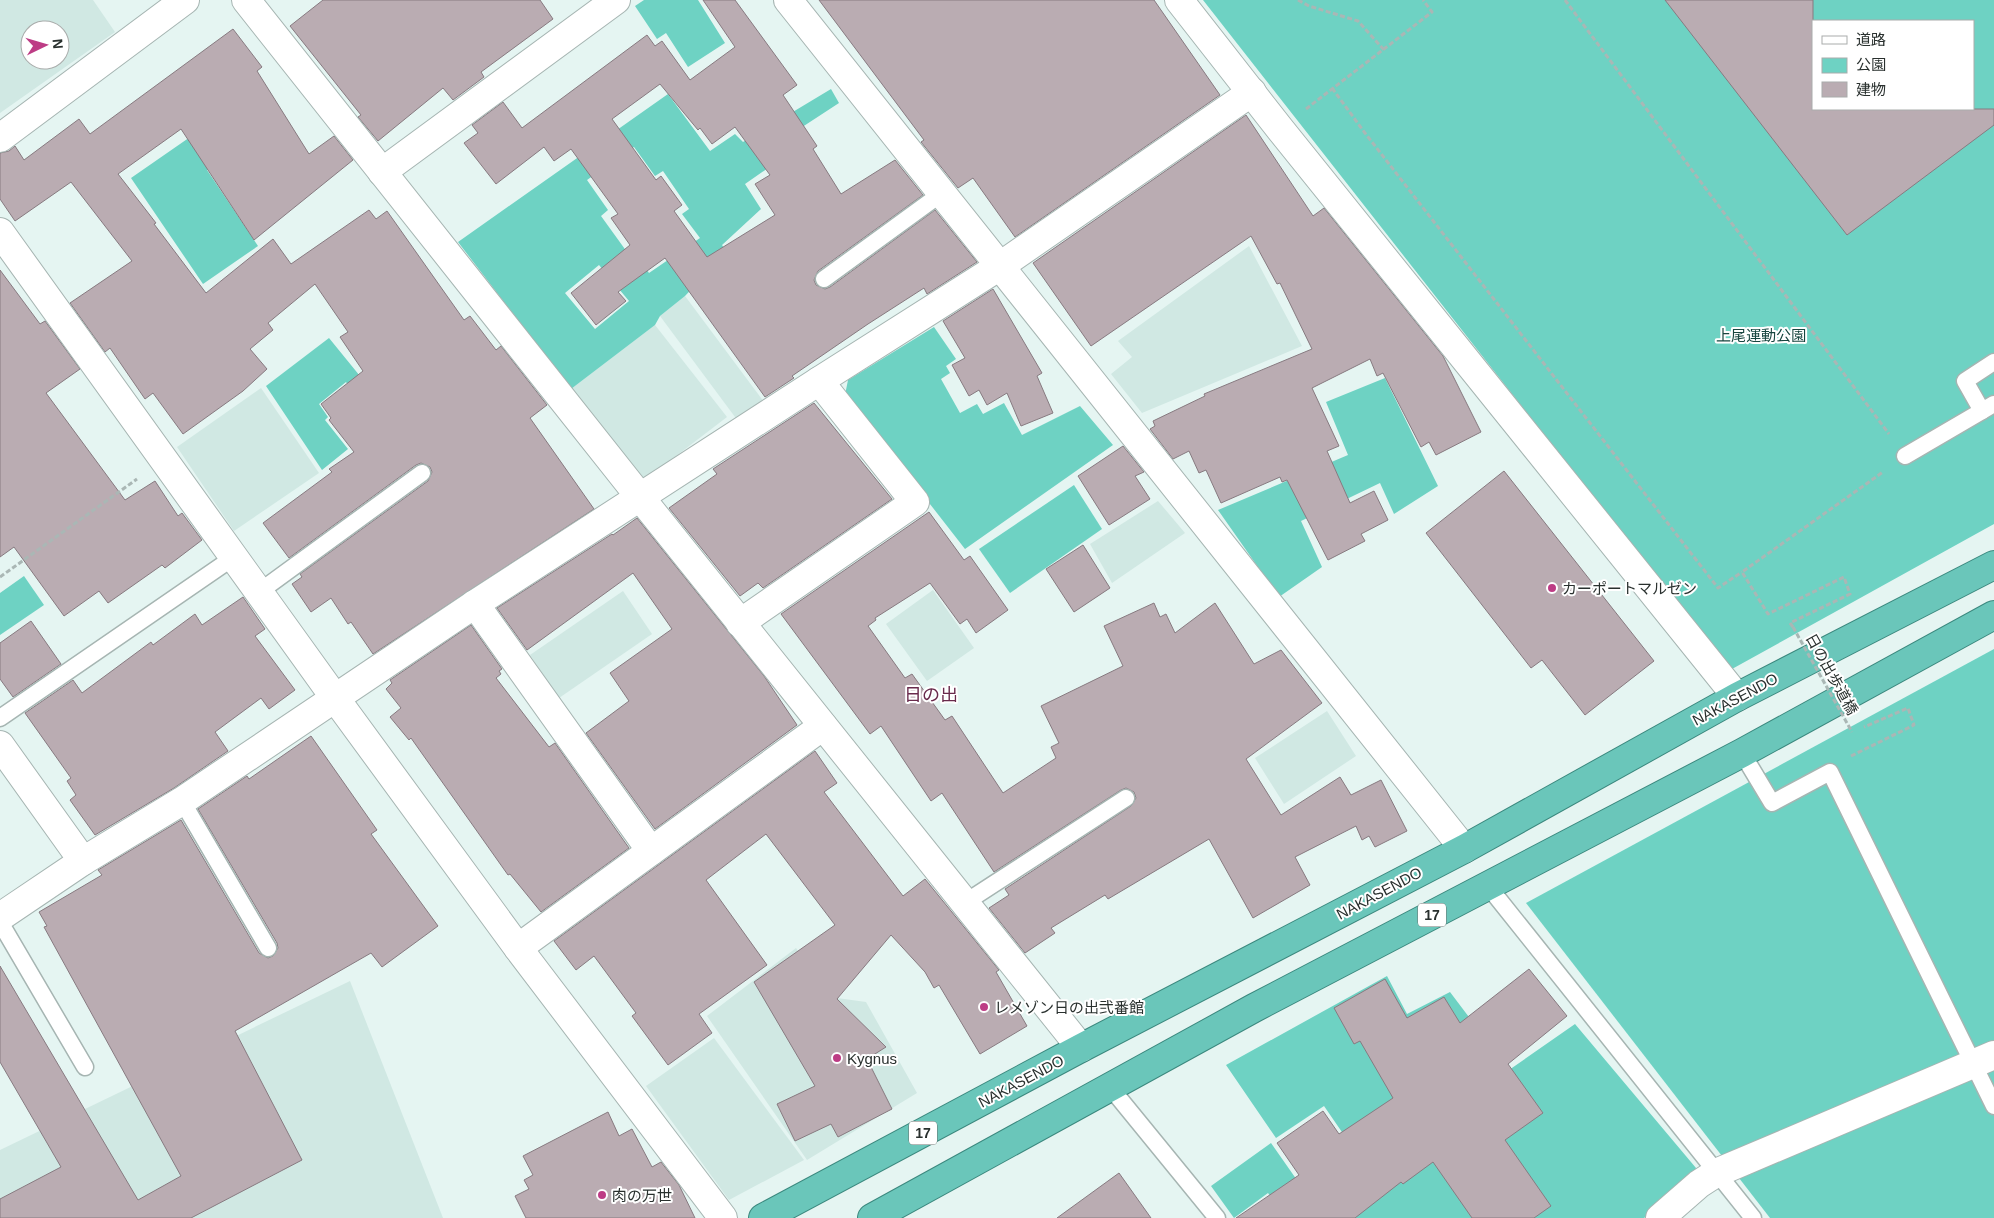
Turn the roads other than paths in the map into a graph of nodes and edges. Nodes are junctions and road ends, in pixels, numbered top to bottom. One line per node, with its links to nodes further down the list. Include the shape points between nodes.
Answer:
1 (185, 0): 7 (street)
2 (246, 0): 8 (street)
3 (616, 0): 8 (street)
4 (788, 0): 9 (street)
5 (1179, 0): 6 (street)
6 (1252, 92): 11 (street); 25 (street)
7 (0, 138)
8 (382, 172): 18 (street)
9 (942, 193): 11 (street); 12 (lane)
10 (0, 232): 19 (street)
11 (1000, 266): 14 (street); 33 (street)
12 (824, 279)
13 (1994, 362): 15 (lane, via 1965,381)
14 (819, 381): 18 (street); 24 (street, via 915,502)
15 (1988, 407): 16 (lane)
16 (1905, 456)
17 (422, 473): 21 (lane)
18 (640, 498): 22 (street); 24 (street)
19 (234, 557): 21 (street); 27 (lane)
20 (1994, 565): 25 (highway, NAKASENDO / 17)
21 (259, 592): 26 (street)
22 (475, 604): 26 (street); 34 (street)
23 (1994, 615): 30 (highway, 17)
24 (740, 623): 28 (street)
25 (1737, 697): 33 (highway, NAKASENDO / 17)
26 (335, 698): 32 (street); 41 (street)
27 (0, 718)
28 (823, 726): 34 (street); 37 (street)
29 (0, 745): 35 (street)
30 (1742, 753): 36 (highway, 17); 43 (lane, via 1772,803 1830,772)
31 (1126, 798): 37 (lane)
32 (182, 800): 35 (street); 40 (lane)
33 (1464, 849): 42 (highway, NAKASENDO / 17)
34 (651, 851): 41 (street)
35 (83, 861): 38 (street)
36 (1488, 886): 45 (highway, 17); 47 (lane)
37 (966, 902): 42 (street)
38 (0, 917)
39 (0, 922): 44 (lane)
40 (268, 948)
41 (518, 948): 48 (street)
42 (1081, 1048): 49 (highway, NAKASENDO / 17)
43 (1983, 1060): 46 (lane); 47 (street)
44 (85, 1067)
45 (1110, 1087): 50 (highway, 17); 51 (lane)
46 (1994, 1106)
47 (1716, 1173): 52 (street); 53 (lane)
48 (723, 1218)
49 (763, 1218)
50 (872, 1218)
51 (1216, 1218)
52 (1660, 1218)
53 (1753, 1218)

